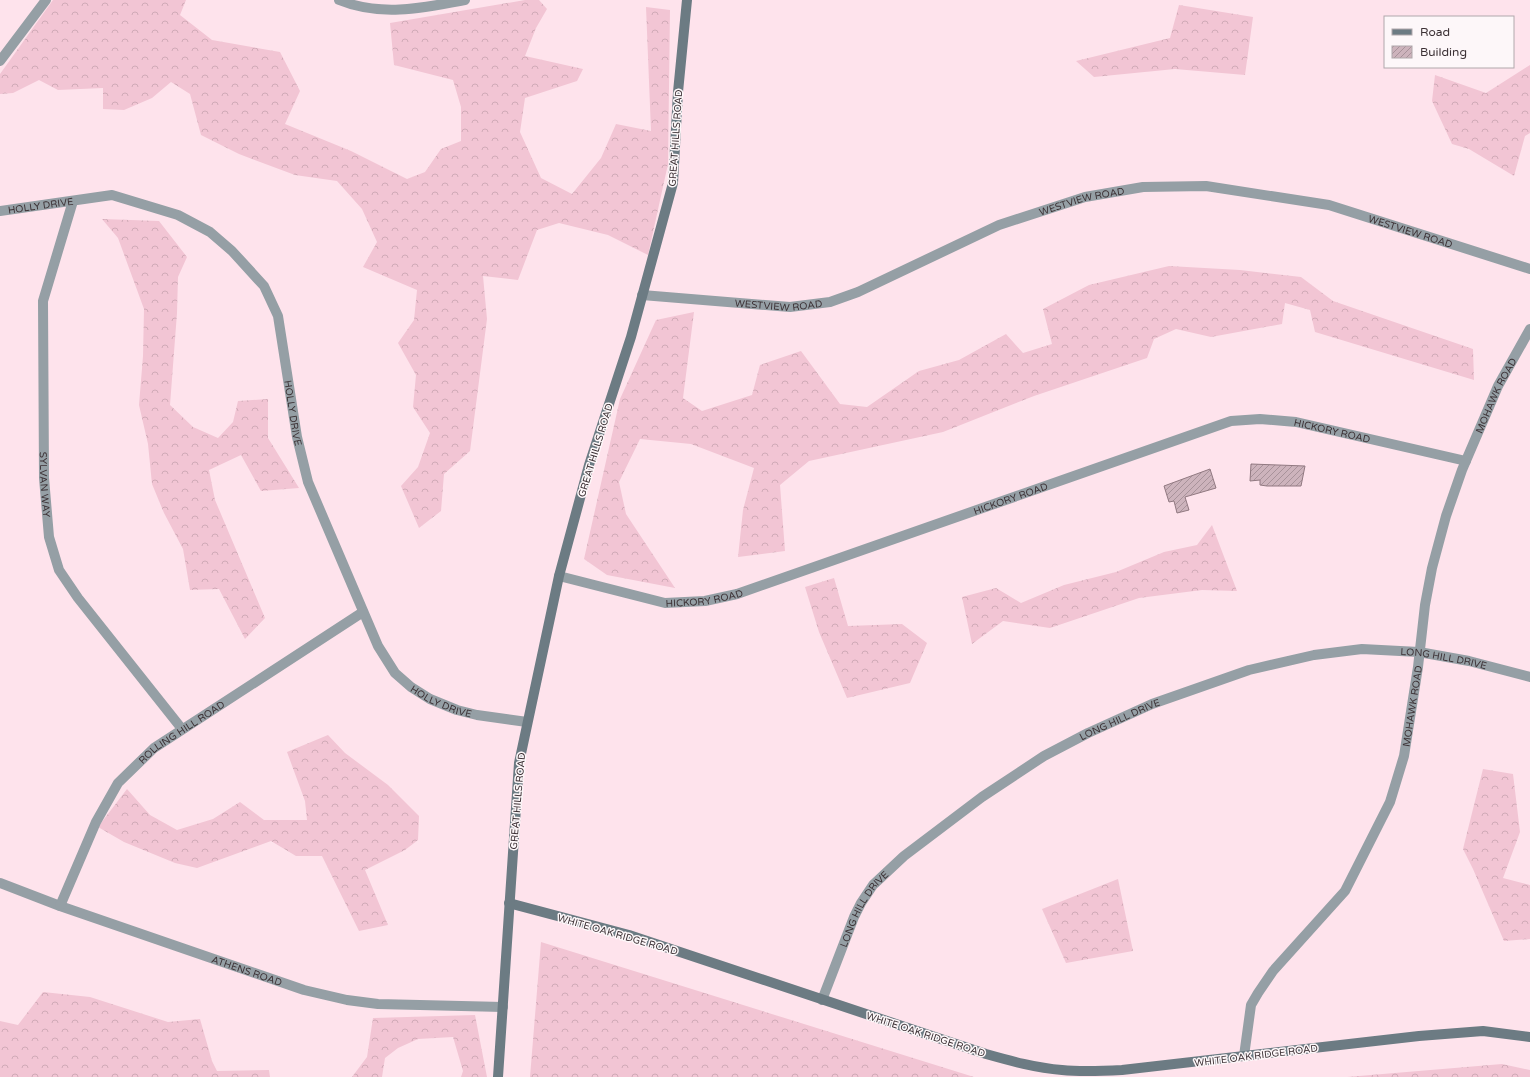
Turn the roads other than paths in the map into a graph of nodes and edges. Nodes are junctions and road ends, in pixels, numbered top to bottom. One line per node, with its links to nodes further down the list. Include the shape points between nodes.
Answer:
1 (46, 0): 5 (street)
2 (339, 0): 3 (street, via 351,5 391,10 422,8)
3 (465, 0)
4 (687, 0): 9 (street, GREAT HILLS ROAD, via 673,184)
5 (0, 61)
6 (73, 201): 7 (street, HOLLY DRIVE); 13 (street, HOLLY DRIVE, via 112,195 178,215 210,232 232,251 264,286 278,316 297,437 308,482); 17 (street, SYLVAN WAY, via 43,301 44,478 49,537 59,570 78,598)
7 (0, 211)
8 (1530, 269): 9 (street, WESTVIEW ROAD, via 1329,205 1206,186 1143,187 1085,197 998,224 858,292 830,302 790,307)
9 (642, 295): 12 (street, GREAT HILLS ROAD)
10 (1530, 329): 11 (street, MOHAWK ROAD, via 1498,386)
11 (1466, 461): 12 (street, HICKORY ROAD, via 1296,422 1260,419 1231,421 737,594 705,602 665,604); 14 (street, MOHAWK ROAD, via 1446,516 1432,568)
12 (559, 576): 16 (street, GREAT HILLS ROAD)
13 (363, 612): 16 (street, HOLLY DRIVE, via 378,646 395,673 411,687 430,699 457,710); 17 (street, ROLLING HILL ROAD)
14 (1419, 652): 15 (street, LONG HILL DRIVE, via 1469,661); 21 (street, LONG HILL DRIVE, via 1362,649 1314,655 1249,670 1152,704 1044,756 982,797 910,852 873,885 854,917); 24 (street, MOHAWK ROAD, via 1404,756 1390,802 1345,891 1273,971 1251,1005)
15 (1530, 677)
16 (527, 722): 19 (street, GREAT HILLS ROAD, via 519,763)
17 (182, 729): 20 (street, ROLLING HILL ROAD, via 154,748 118,783 96,822)
18 (0, 884): 20 (street, ATHENS ROAD)
19 (509, 903): 21 (street, WHITE OAK RIDGE ROAD, via 629,935); 22 (street)
20 (60, 906): 22 (street, ATHENS ROAD, via 304,990 347,1000 378,1004)
21 (822, 1000): 24 (street, WHITE OAK RIDGE ROAD, via 986,1054 1032,1066 1062,1070 1122,1070)
22 (503, 1007): 25 (street)
23 (1530, 1037): 24 (street, WHITE OAK RIDGE ROAD, via 1483,1031)
24 (1244, 1056)
25 (498, 1077)

